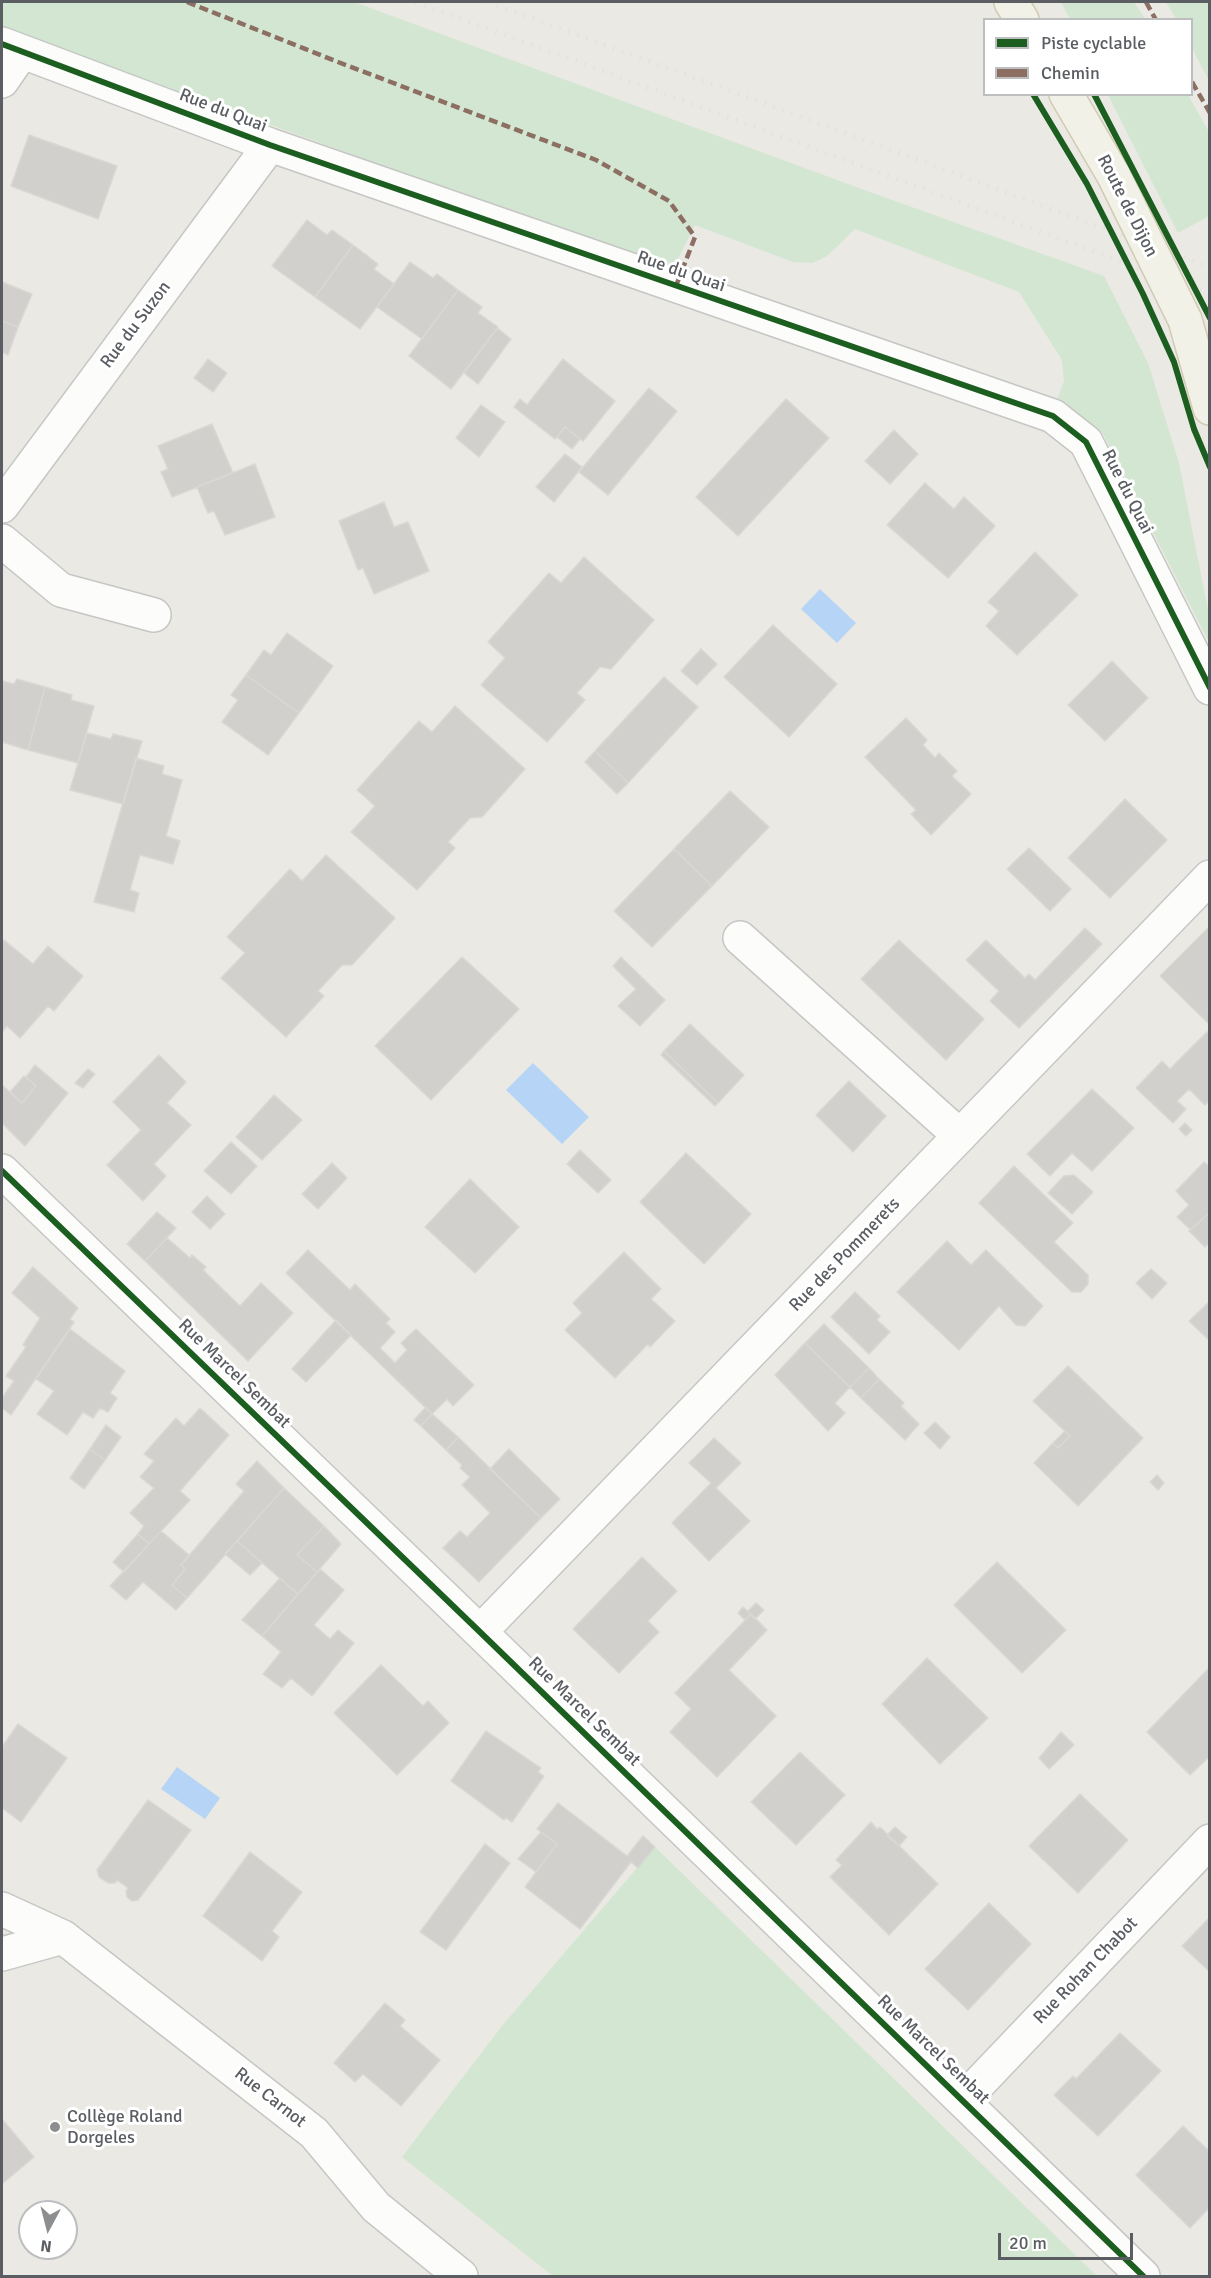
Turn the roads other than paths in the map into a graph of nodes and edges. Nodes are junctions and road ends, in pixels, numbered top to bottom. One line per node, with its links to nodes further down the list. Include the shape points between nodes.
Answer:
1 (1011, 2): 2 (main road)
2 (1021, 18)
3 (12, 48): 4 (street); 6 (street, Rue du Quai)
4 (2, 81)
5 (1067, 96): 7 (main road, Route de Dijon, bridge, via 1114,176)
6 (270, 145): 10 (street, Rue du Suzon); 13 (street, Rue du Quai, via 1053,416 1086,442)
7 (1185, 320): 8 (main road, Route de Dijon); 9 (main road, Route de Dijon)
8 (1209, 363)
9 (1209, 408)
10 (2, 506)
11 (2, 541): 12 (street, via 61,590)
12 (154, 615)
13 (1209, 688)
14 (1209, 877): 16 (street, Rue des Pommerets)
15 (740, 938): 16 (street)
16 (960, 1136): 18 (street, Rue des Pommerets)
17 (2, 1171): 18 (street, Rue Marcel Sembat)
18 (480, 1632): 23 (street, Rue Marcel Sembat)
19 (1209, 1841): 23 (street, Rue Rohan Chabot)
20 (2, 1909): 21 (street, Rue Carnot)
21 (63, 1937): 22 (street); 24 (street, Rue Carnot, via 314,2133 376,2207)
22 (2, 1954)
23 (963, 2100): 25 (street, Rue Marcel Sembat)
24 (461, 2277)
25 (1143, 2277)

